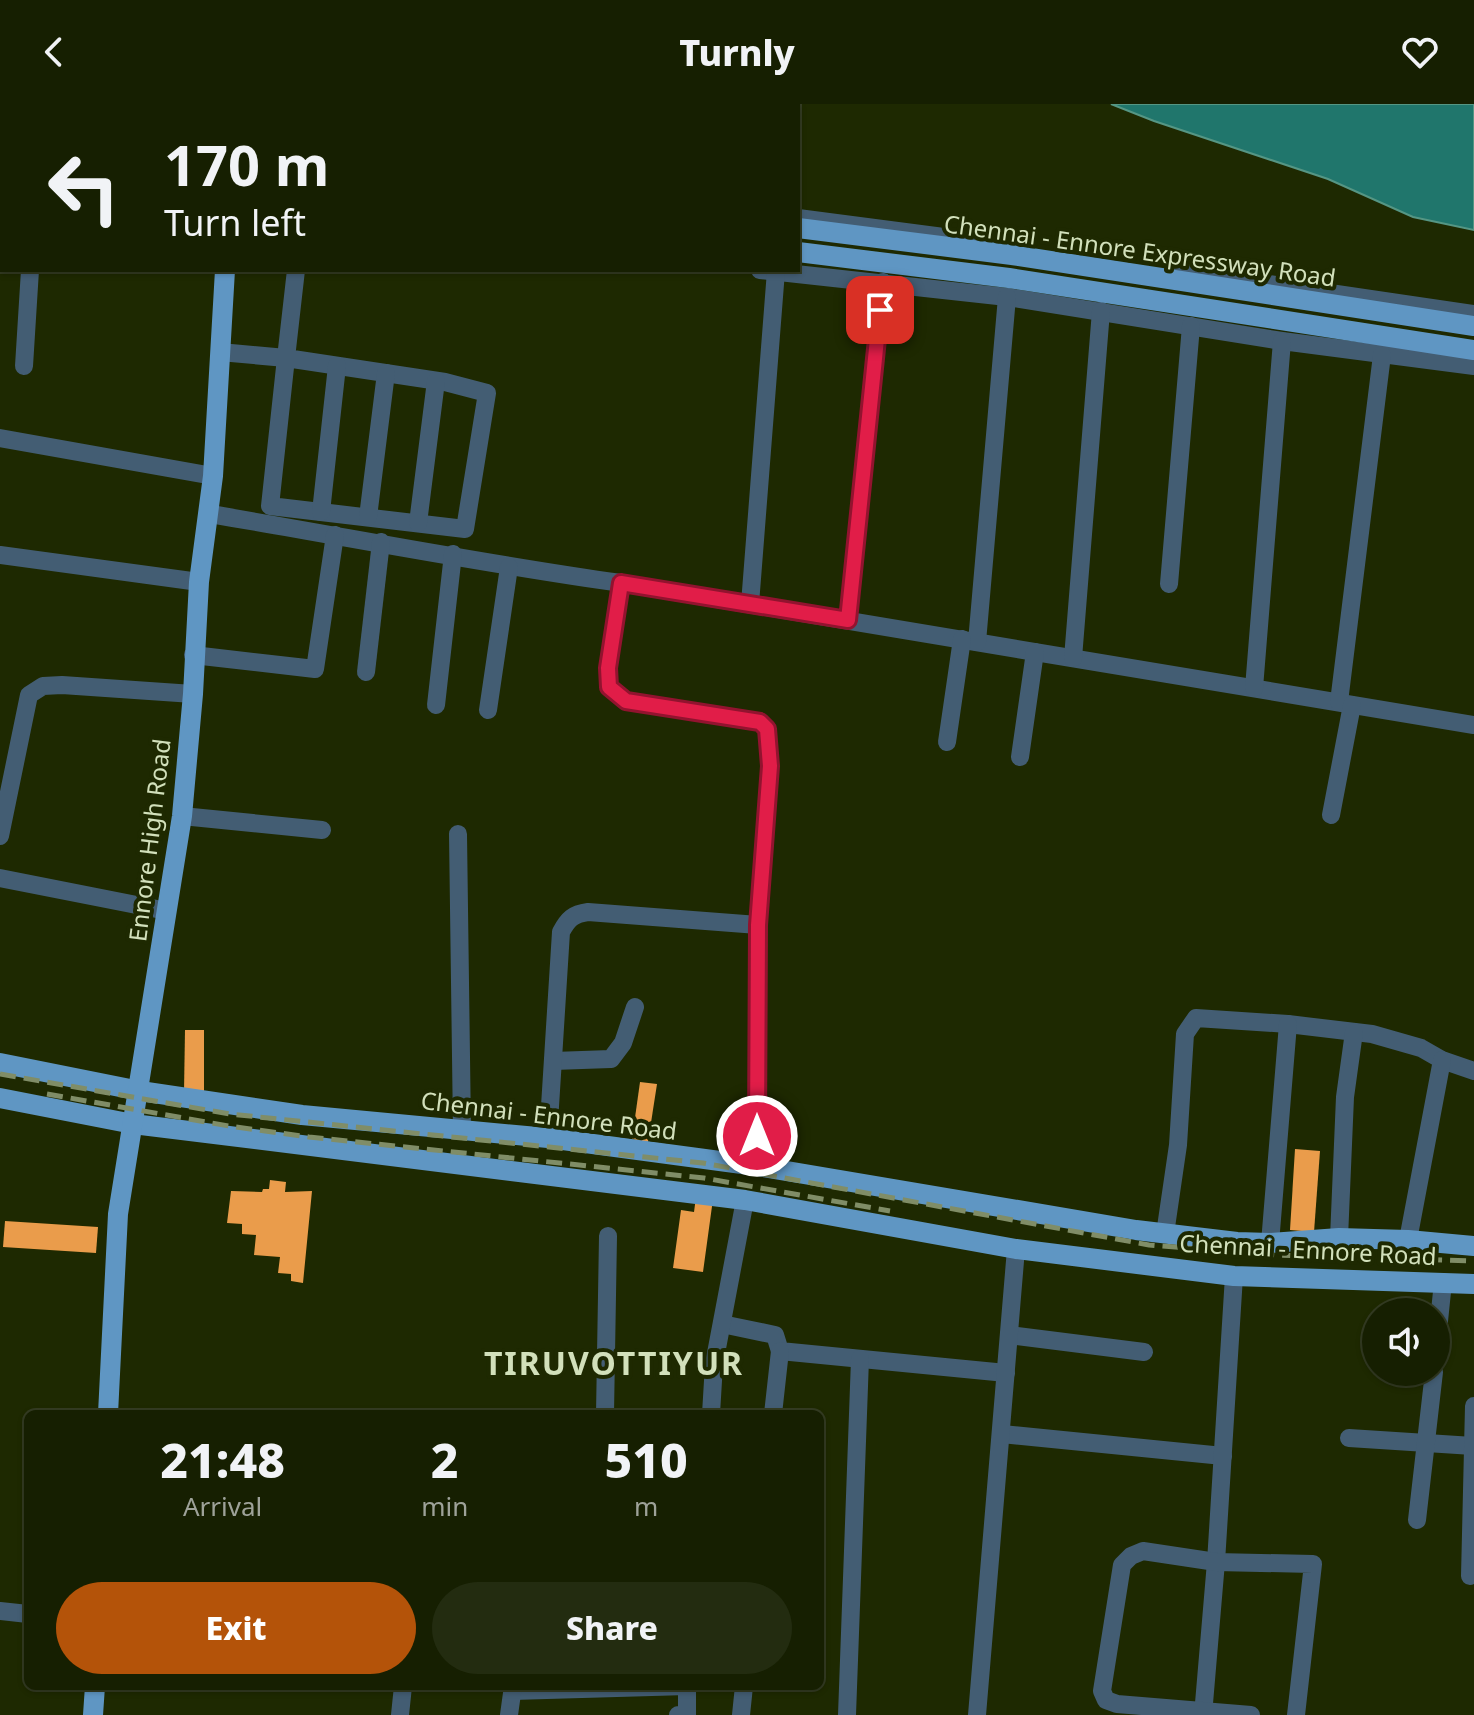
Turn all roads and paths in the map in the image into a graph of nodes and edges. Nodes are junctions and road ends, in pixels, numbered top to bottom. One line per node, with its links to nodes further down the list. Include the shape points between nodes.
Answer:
1 (800, 218): 12 (street)
2 (800, 228): 14 (main road, Chennai - Ennore Expressway Road)
3 (800, 252): 16 (main road, Chennai - Ennore Expressway Road, via 1009,278)
4 (30, 272): 20 (street)
5 (225, 272): 17 (main road, Ennore High Road)
6 (296, 272): 19 (street)
7 (768, 272): 39 (street)
8 (778, 272): 9 (street)
9 (883, 282): 10 (street); 40 (street)
10 (1007, 297): 11 (street); 41 (street)
11 (1101, 311): 13 (street); 44 (street)
12 (1474, 314)
13 (1191, 326): 15 (street); 38 (street)
14 (1474, 326)
15 (1282, 341): 18 (street); 46 (street)
16 (1474, 350)
17 (220, 352): 19 (street); 26 (main road, Ennore High Road)
18 (1382, 355): 22 (street); 48 (street)
19 (286, 358): 21 (street); 27 (street, via 270,506)
20 (24, 366)
21 (337, 366): 23 (street); 27 (street)
22 (1474, 366)
23 (386, 373): 24 (street); 29 (street)
24 (436, 381): 30 (street); 30 (street, via 487,393 465,529)
25 (0, 438): 26 (street)
26 (213, 476): 28 (main road, Ennore High Road)
27 (321, 512): 29 (street)
28 (210, 514): 31 (street); 36 (main road, Ennore High Road)
29 (368, 517): 30 (street)
30 (418, 523)
31 (335, 535): 32 (street); 43 (street, via 315,669)
32 (381, 542): 33 (street); 45 (street)
33 (453, 554): 35 (street); 49 (street)
34 (0, 555): 36 (street)
35 (509, 567): 37 (street); 50 (street)
36 (199, 582): 43 (main road, Ennore High Road)
37 (621, 583): 39 (street); 61 (street, via 608,668 609,687 617,695 626,701 760,722 767,729 770,766)
38 (1169, 584)
39 (750, 604): 40 (street)
40 (848, 620): 41 (street)
41 (970, 641): 42 (street); 52 (street)
42 (1035, 652): 44 (street); 53 (street)
43 (193, 655): 47 (main road, Ennore High Road)
44 (1073, 658): 46 (street)
45 (366, 672)
46 (1254, 688): 48 (street)
47 (193, 694): 55 (main road, Ennore High Road); 58 (street, via 62,685 43,686 29,695)
48 (1346, 703): 51 (street); 54 (street)
49 (436, 705)
50 (488, 710)
51 (1474, 725)
52 (947, 742)
53 (1020, 757)
54 (1331, 815)
55 (182, 816): 56 (street); 60 (main road, Ennore High Road)
56 (322, 830)
57 (458, 834): 72 (street)
58 (0, 836)
59 (0, 878): 60 (street)
60 (167, 911): 69 (main road, Ennore High Road)
61 (758, 925): 66 (street, via 575,914 561,932); 74 (street)
62 (635, 1007): 66 (street, via 623,1043 611,1059)
63 (1288, 1024): 64 (street); 76 (street, via 1196,1018 1185,1034); 80 (street)
64 (1354, 1032): 65 (street, via 1421,1048); 78 (street, via 1345,1097)
65 (1442, 1060): 68 (street); 79 (street)
66 (553, 1061): 73 (street)
67 (0, 1063): 69 (main road, Chennai - Ennore Road)
68 (1474, 1071)
69 (140, 1091): 71 (main road, Ennore High Road); 72 (main road, Chennai - Ennore Road, via 302,1115)
70 (0, 1098): 71 (main road, Chennai - Ennore Road)
71 (133, 1124): 75 (main road, Chennai - Ennore Road); 96 (main road, Ennore High Road, via 118,1214)
72 (462, 1130): 73 (main road, Chennai - Ennore Road)
73 (548, 1138): 74 (main road, Chennai - Ennore Road)
74 (757, 1166): 76 (main road, Chennai - Ennore Road)
75 (745, 1200): 82 (main road, Chennai - Ennore Road); 88 (street)
76 (1173, 1235): 80 (main road, Chennai - Ennore Road); 83 (main road)
77 (608, 1236): 97 (street)
78 (1339, 1238): 79 (main road, Chennai - Ennore Road); 80 (main road, Chennai - Ennore Road)
79 (1408, 1240): 81 (main road, Chennai - Ennore Road)
80 (1270, 1243)
81 (1474, 1246)
82 (1016, 1249): 83 (main road, Chennai - Ennore Road); 89 (street)
83 (1176, 1268): 84 (main road, Chennai - Ennore Road)
84 (1234, 1276): 85 (main road, Chennai - Ennore Road); 104 (street)
85 (1443, 1282): 86 (main road, Chennai - Ennore Road); 87 (street)
86 (1474, 1284)
87 (1441, 1298)
88 (722, 1324): 90 (street, via 775,1335); 98 (street)
89 (1009, 1335): 91 (street); 93 (street)
90 (780, 1351): 92 (street); 99 (street)
91 (1144, 1352)
92 (860, 1359): 93 (street); 122 (street)
93 (1006, 1373): 100 (street)
94 (1432, 1386): 102 (street)
95 (1474, 1409): 103 (street)
96 (108, 1410)
97 (605, 1410)
98 (711, 1410)
99 (773, 1410)
100 (1002, 1434): 104 (street); 123 (street)
101 (1349, 1438): 102 (street)
102 (1426, 1444): 103 (street); 105 (street)
103 (1473, 1446): 107 (street)
104 (1223, 1456): 106 (street)
105 (1417, 1520)
106 (1216, 1562): 115 (street); 115 (street, via 1143,1551 1122,1565 1102,1691 1106,1700 1117,1704); 125 (street, via 1313,1564)
107 (1470, 1576)
108 (0, 1611): 109 (street)
109 (24, 1614)
110 (95, 1690): 116 (main road)
111 (403, 1690): 117 (street)
112 (512, 1690): 118 (street)
113 (687, 1690): 120 (street)
114 (744, 1690): 121 (street)
115 (1203, 1714): 124 (street)
116 (93, 1715)
117 (400, 1715)
118 (509, 1715)
119 (678, 1715): 120 (street)
120 (688, 1715)
121 (741, 1715)
122 (847, 1715)
123 (977, 1715)
124 (1251, 1715)
125 (1296, 1715)

